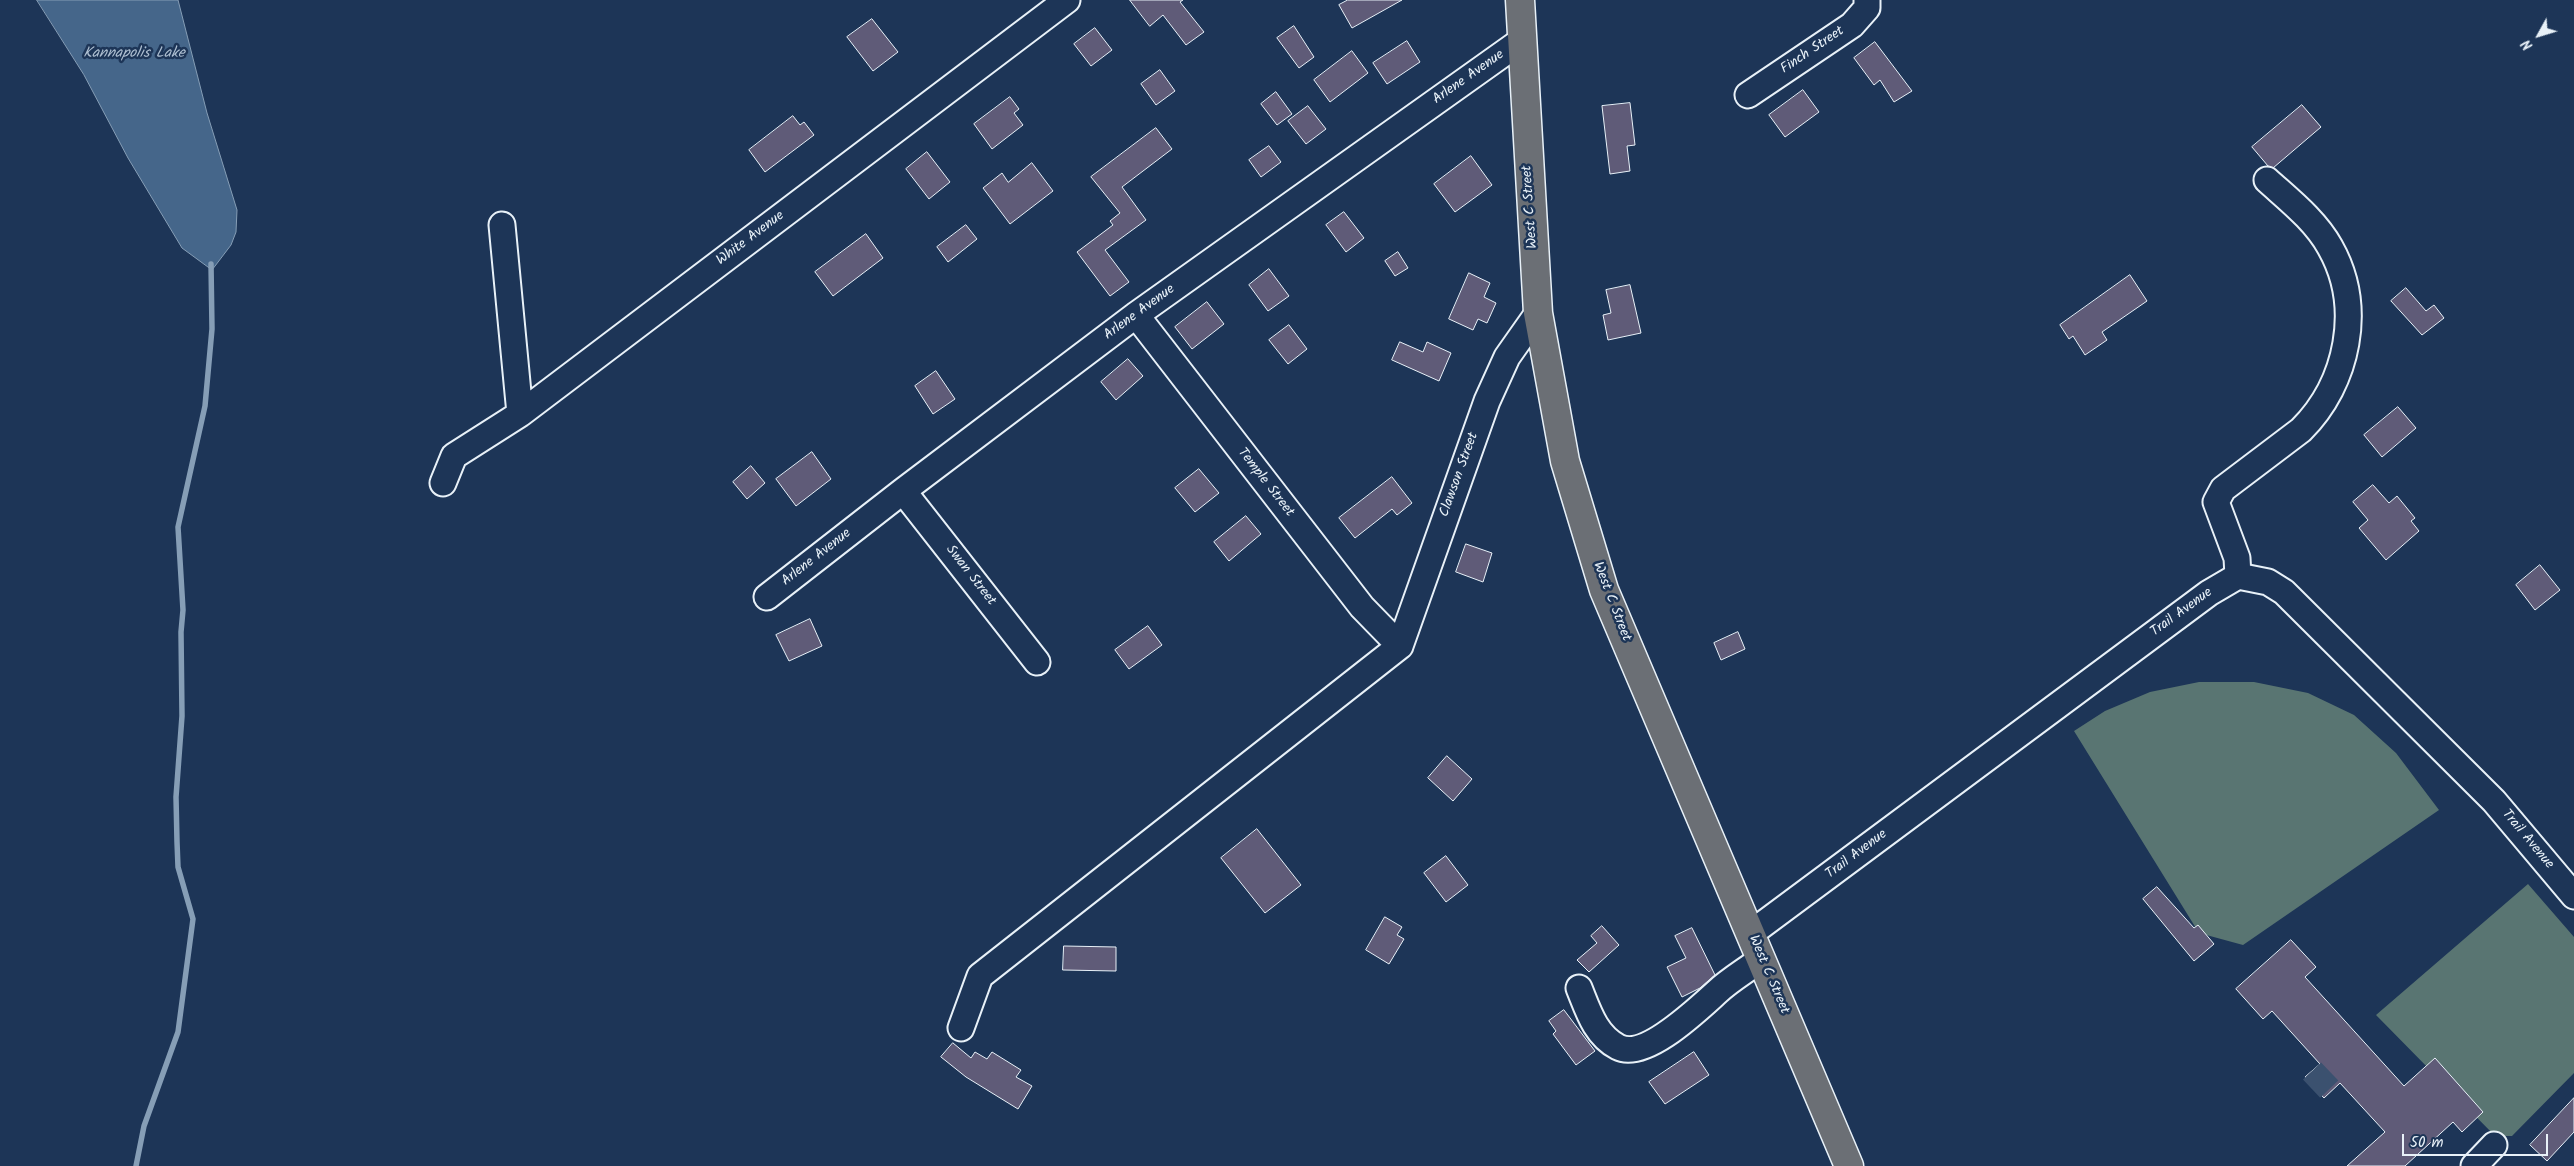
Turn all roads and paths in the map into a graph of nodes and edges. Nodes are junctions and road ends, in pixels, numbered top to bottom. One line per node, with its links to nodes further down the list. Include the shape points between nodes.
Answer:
1 (1067, 0): 10 (street, White Avenue)
2 (1520, 0): 4 (main road, West C Street)
3 (1867, 0): 5 (street, Finch Street, via 1867,8 1852,25)
4 (1521, 41): 8 (main road, West C Street); 9 (street, Arlene Avenue)
5 (1748, 95)
6 (2267, 180): 13 (street, via 2317,228 2330,247 2347,297 2346,347 2330,393 2312,419 2222,489 2216,502 2236,558)
7 (502, 225): 10 (street)
8 (1538, 313): 15 (street, Clawson Street, via 1507,357 1487,401); 18 (main road, West C Street, via 1565,461 1604,590)
9 (1136, 315): 12 (street, Arlene Avenue); 15 (street, Temple Street, via 1362,607)
10 (520, 414): 11 (street, White Avenue, via 454,456)
11 (443, 483)
12 (902, 491): 14 (street, Arlene Avenue); 16 (street, Swan Street)
13 (2238, 576): 17 (street, Trail Avenue, via 2268,582 2284,592 2494,801); 18 (street, Trail Avenue, via 2209,593)
14 (767, 597)
15 (1400, 646): 21 (street, via 980,976)
16 (1037, 662)
17 (2574, 896)
18 (1750, 934): 19 (main road, West C Street)
19 (1761, 959): 20 (street, via 1718,991 1697,1012 1634,1050 1619,1048 1593,1024); 23 (main road, West C Street)
20 (1579, 988)
21 (961, 1028)
22 (2494, 1145): 24 (street)
23 (1849, 1166)
24 (2474, 1166)

